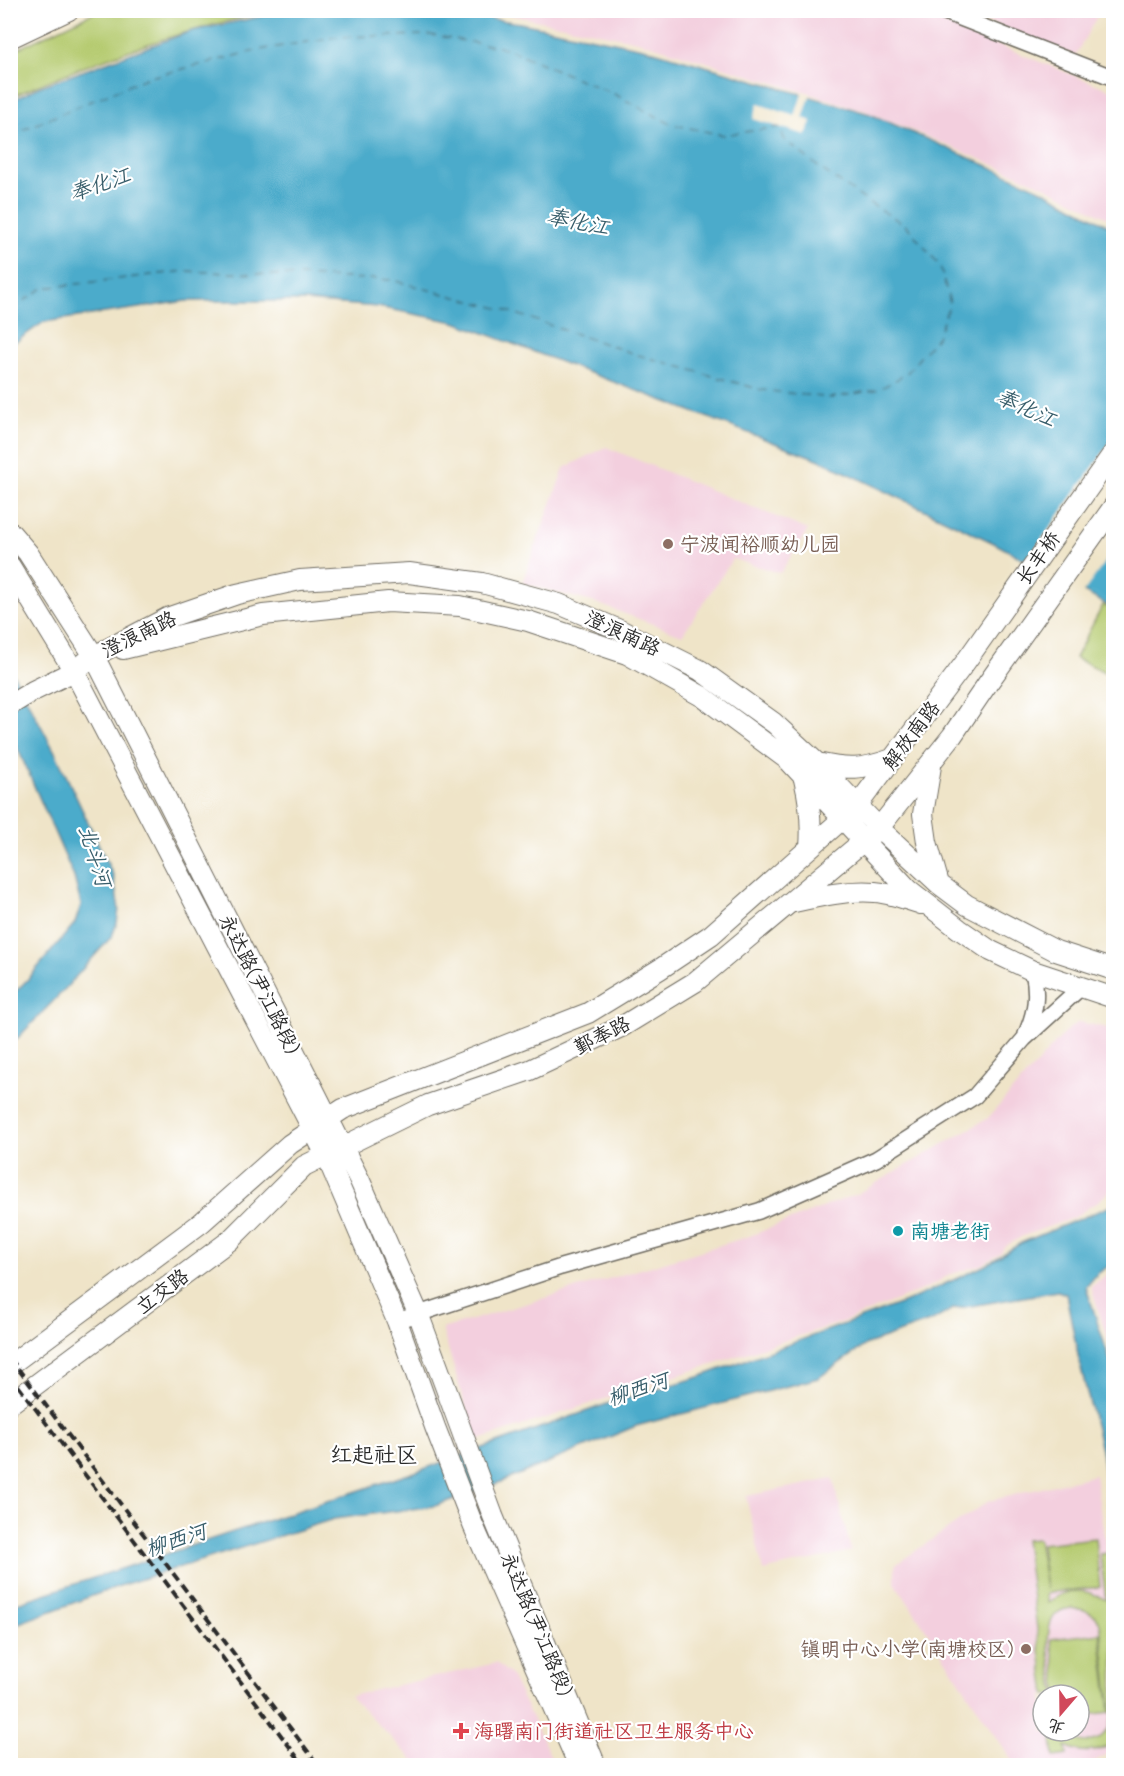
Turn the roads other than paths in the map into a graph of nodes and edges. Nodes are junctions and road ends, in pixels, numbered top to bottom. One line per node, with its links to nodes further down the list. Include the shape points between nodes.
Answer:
1 (28, 10): 4 (main road)
2 (69, 10): 5 (main road)
3 (940, 10): 6 (street)
4 (10, 19)
5 (10, 38)
6 (1113, 78)
7 (1113, 452): 12 (main road, 长丰桥)
8 (1113, 506): 16 (main road, 长丰桥)
9 (10, 532): 11 (main road, 永达路(尹江路段), via 28,553)
10 (11, 567): 13 (main road, 永达路(尹江路段))
11 (94, 656): 13 (main road); 17 (main road, 澄浪南路, via 263,615 388,602 460,606 528,621 627,654 703,696 788,760); 17 (main road, 澄浪南路, via 167,618 237,594 300,580 409,573 482,583 559,604 700,670 774,723); 31 (main road, 永达路(尹江路段))
12 (964, 664): 15 (main road, 解放南路)
13 (74, 671): 14 (main road); 31 (main road, 永达路(尹江路段))
14 (10, 705)
15 (892, 759): 17 (main road, via 867,768); 18 (main road, 解放南路)
16 (931, 763): 20 (main road, 鄞奉路); 23 (main road, via 923,814)
17 (810, 770): 18 (main road, 澄浪南路); 19 (main road, 澄浪南路); 22 (main road)
18 (857, 806): 19 (main road, 鄞奉路); 20 (main road)
19 (842, 819): 21 (main road); 22 (main road, 鄞奉路)
20 (879, 828): 21 (main road, 鄞奉路); 23 (main road)
21 (863, 842): 24 (main road, 鄞奉路); 25 (main road)
22 (810, 848): 31 (main road, 鄞奉路, via 711,935 588,1013 343,1109)
23 (939, 884): 26 (main road, via 967,905 1056,951)
24 (791, 903): 25 (main road, via 837,893 874,892); 33 (main road, 鄞奉路, via 695,982 623,1026 530,1070 428,1106)
25 (928, 906): 27 (main road, via 991,951)
26 (1113, 970)
27 (1033, 971): 28 (main road); 30 (street, via 1037,989 1034,1017)
28 (1080, 988): 29 (main road); 30 (street)
29 (1113, 998)
30 (1024, 1039): 35 (street, via 975,1096 876,1159 828,1181 759,1211 561,1267)
31 (320, 1124): 32 (main road, 鄞奉路); 33 (main road, 永达路(尹江路段))
32 (290, 1144): 37 (main road, 立交路, via 201,1223)
33 (334, 1151): 34 (main road, 鄞奉路); 35 (main road, 永达路(尹江路段), via 360,1181); 36 (main road, 永达路(尹江路段))
34 (304, 1166): 38 (main road, 立交路, via 229,1241)
35 (418, 1313): 36 (street); 40 (main road, 永达路(尹江路段), via 493,1516)
36 (397, 1321): 39 (main road, 永达路(尹江路段), via 473,1525)
37 (10, 1365)
38 (10, 1404)
39 (579, 1766)
40 (597, 1766)

